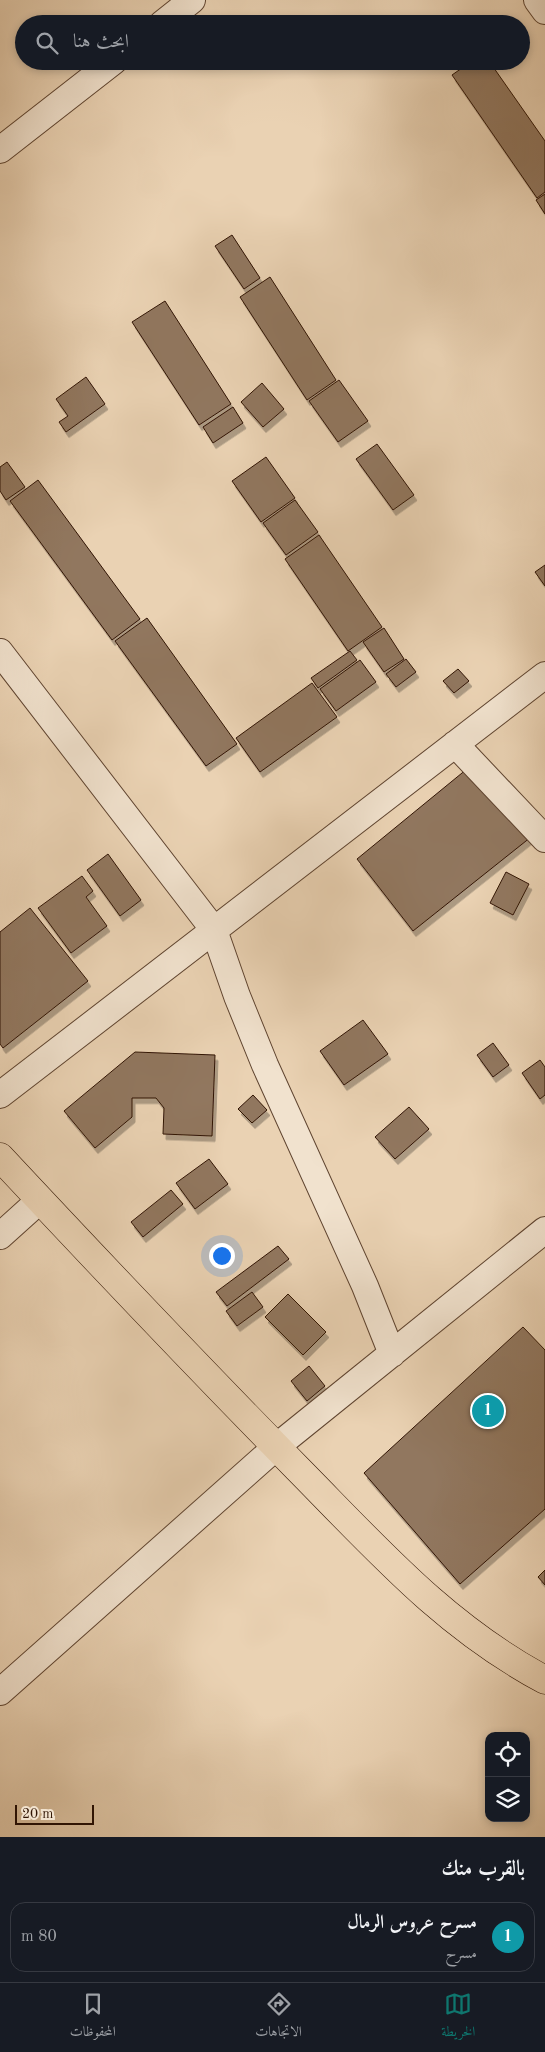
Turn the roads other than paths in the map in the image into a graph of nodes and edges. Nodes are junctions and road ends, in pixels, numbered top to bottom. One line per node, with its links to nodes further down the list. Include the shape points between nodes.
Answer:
1 (192, 0): 4 (street)
2 (537, 0): 3 (street)
3 (545, 10)
4 (173, 15)
5 (102, 70): 6 (street)
6 (0, 150)
7 (0, 652): 11 (street)
8 (545, 675): 9 (street)
9 (455, 744): 10 (street); 11 (street)
10 (545, 839)
11 (214, 930): 12 (street); 17 (street, via 265,1065 365,1286)
12 (0, 1095)
13 (0, 1157): 14 (main road)
14 (40, 1200): 16 (street); 18 (main road)
15 (545, 1230): 17 (street)
16 (0, 1236)
17 (392, 1354): 18 (street)
18 (276, 1447): 19 (main road, via 418,1590 462,1628); 20 (street)
19 (545, 1680)
20 (0, 1692)

